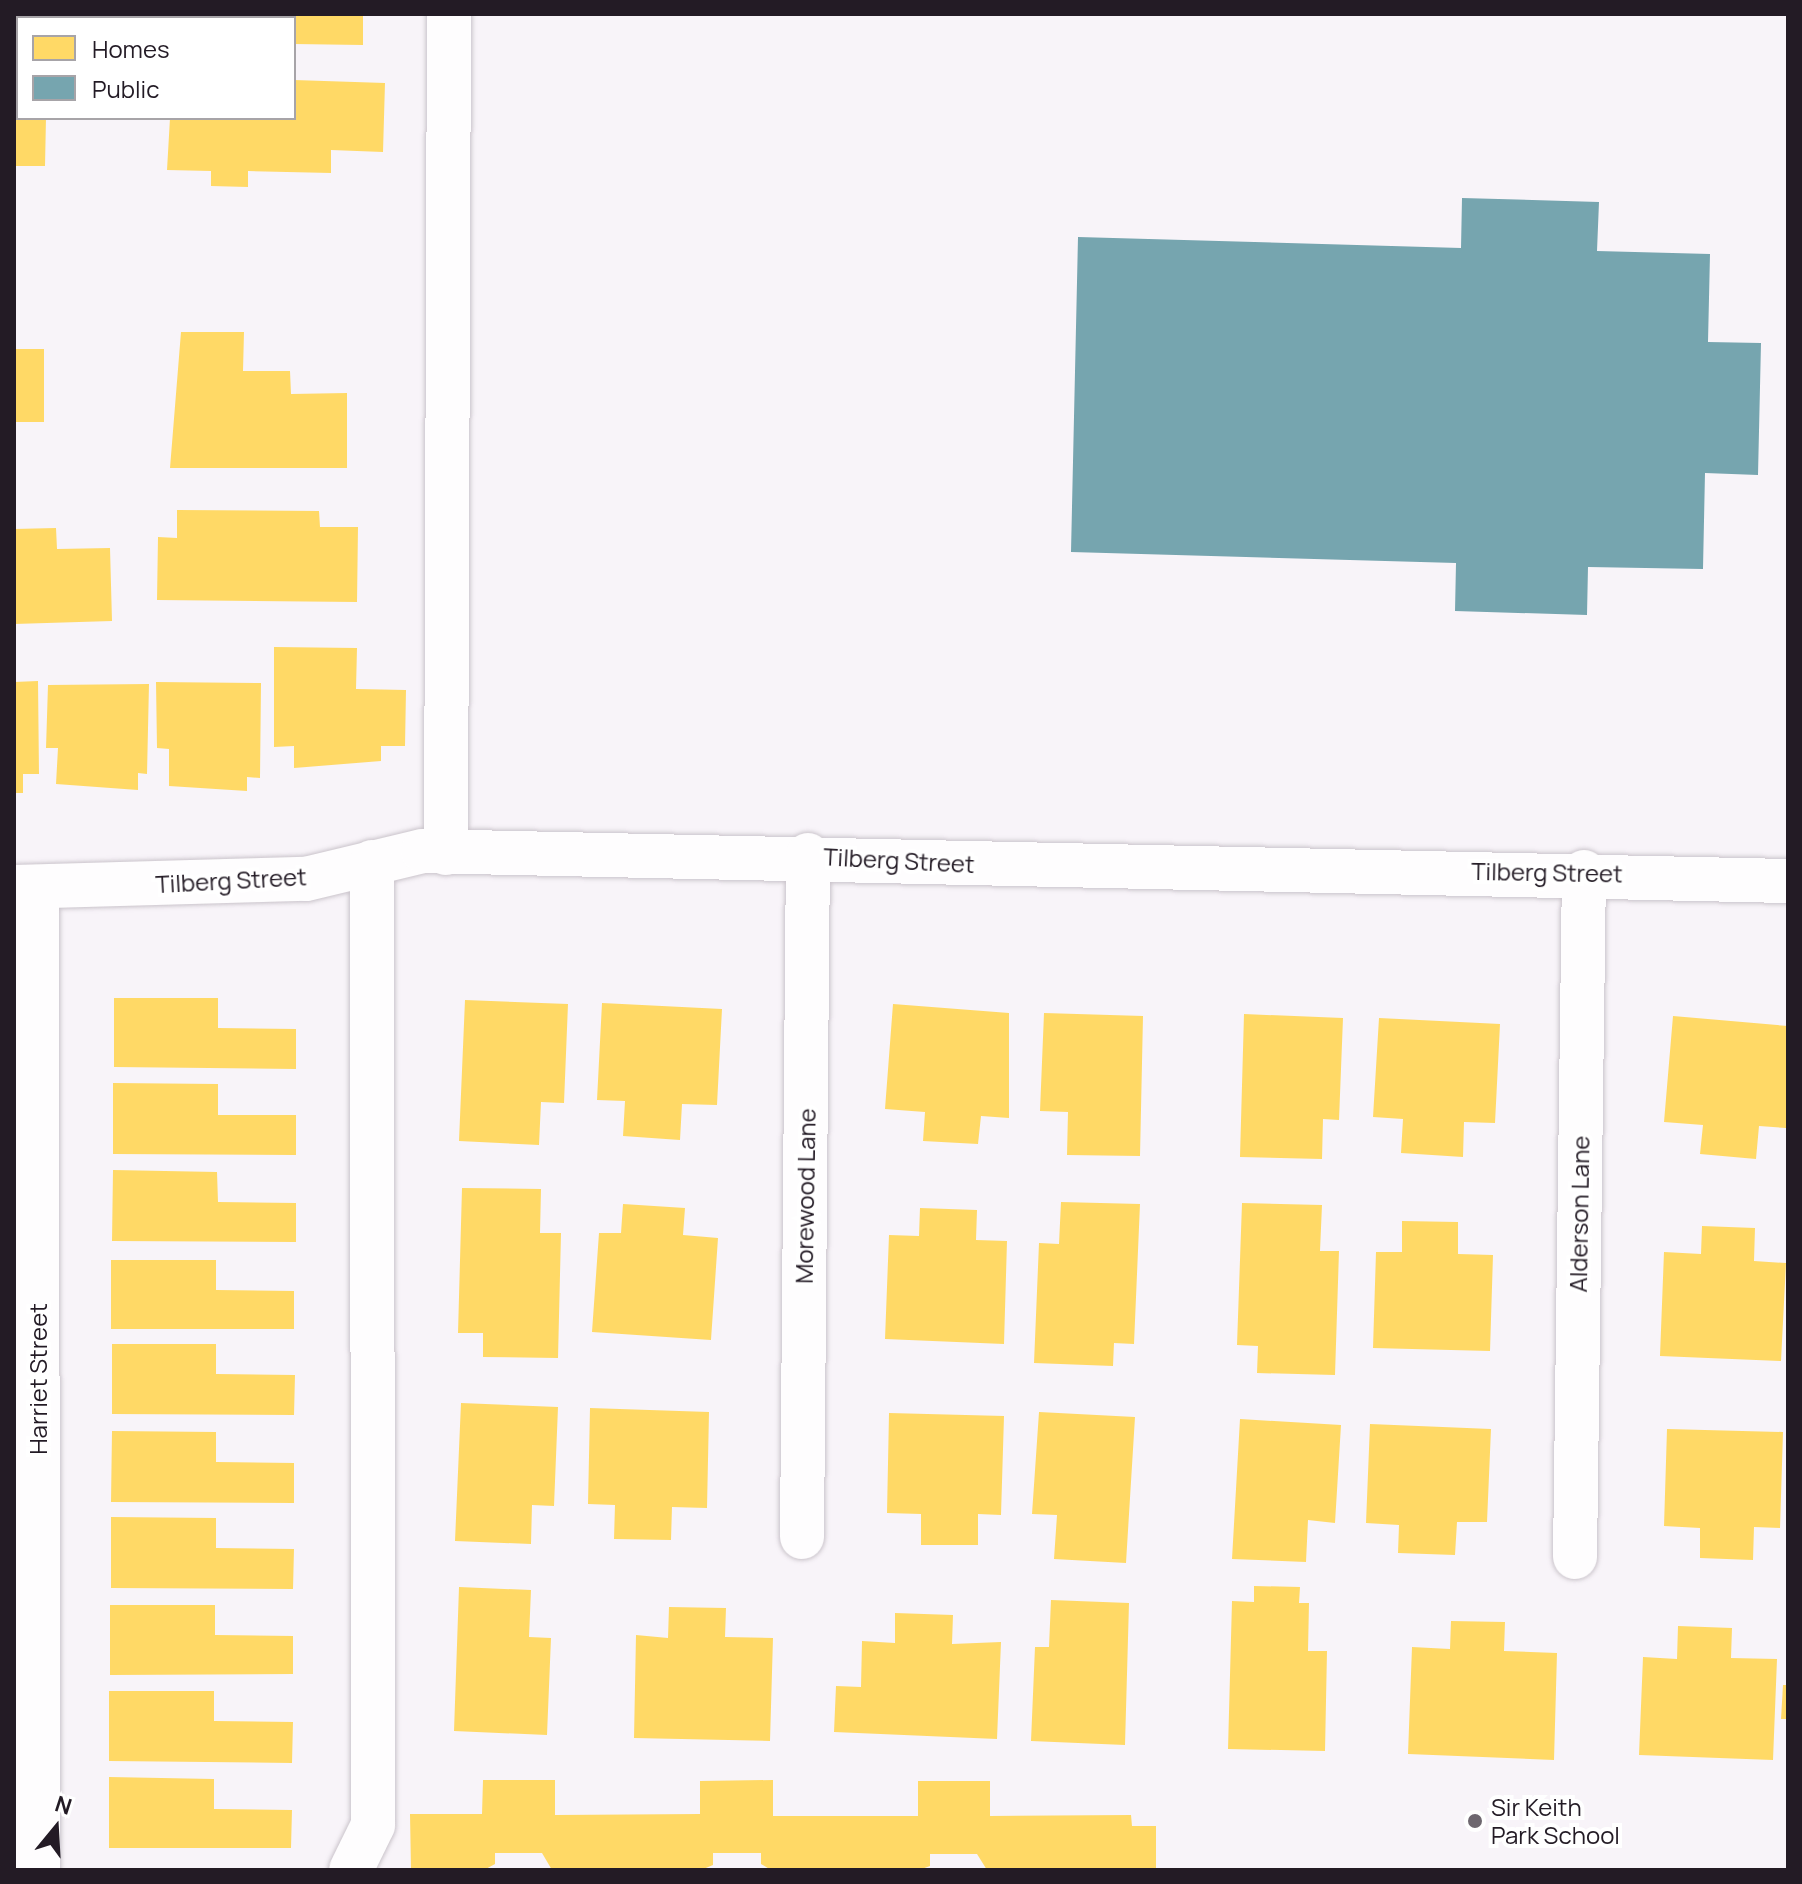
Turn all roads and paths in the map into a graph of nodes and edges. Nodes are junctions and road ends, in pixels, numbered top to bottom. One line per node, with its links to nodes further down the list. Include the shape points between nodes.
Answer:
1 (449, 14): 2 (street)
2 (446, 853): 3 (street, Tilberg Street); 4 (street, Tilberg Street)
3 (808, 855): 5 (street, Tilberg Street); 8 (street, Morewood Lane)
4 (372, 862): 7 (street, Tilberg Street, via 306,879); 11 (street, via 373,1825)
5 (1584, 872): 6 (street, Tilberg Street); 9 (street, Alderson Lane)
6 (1788, 881)
7 (26, 887): 10 (street, Harriet Street)
8 (802, 1537)
9 (1575, 1557)
10 (38, 1870)
11 (351, 1870)

